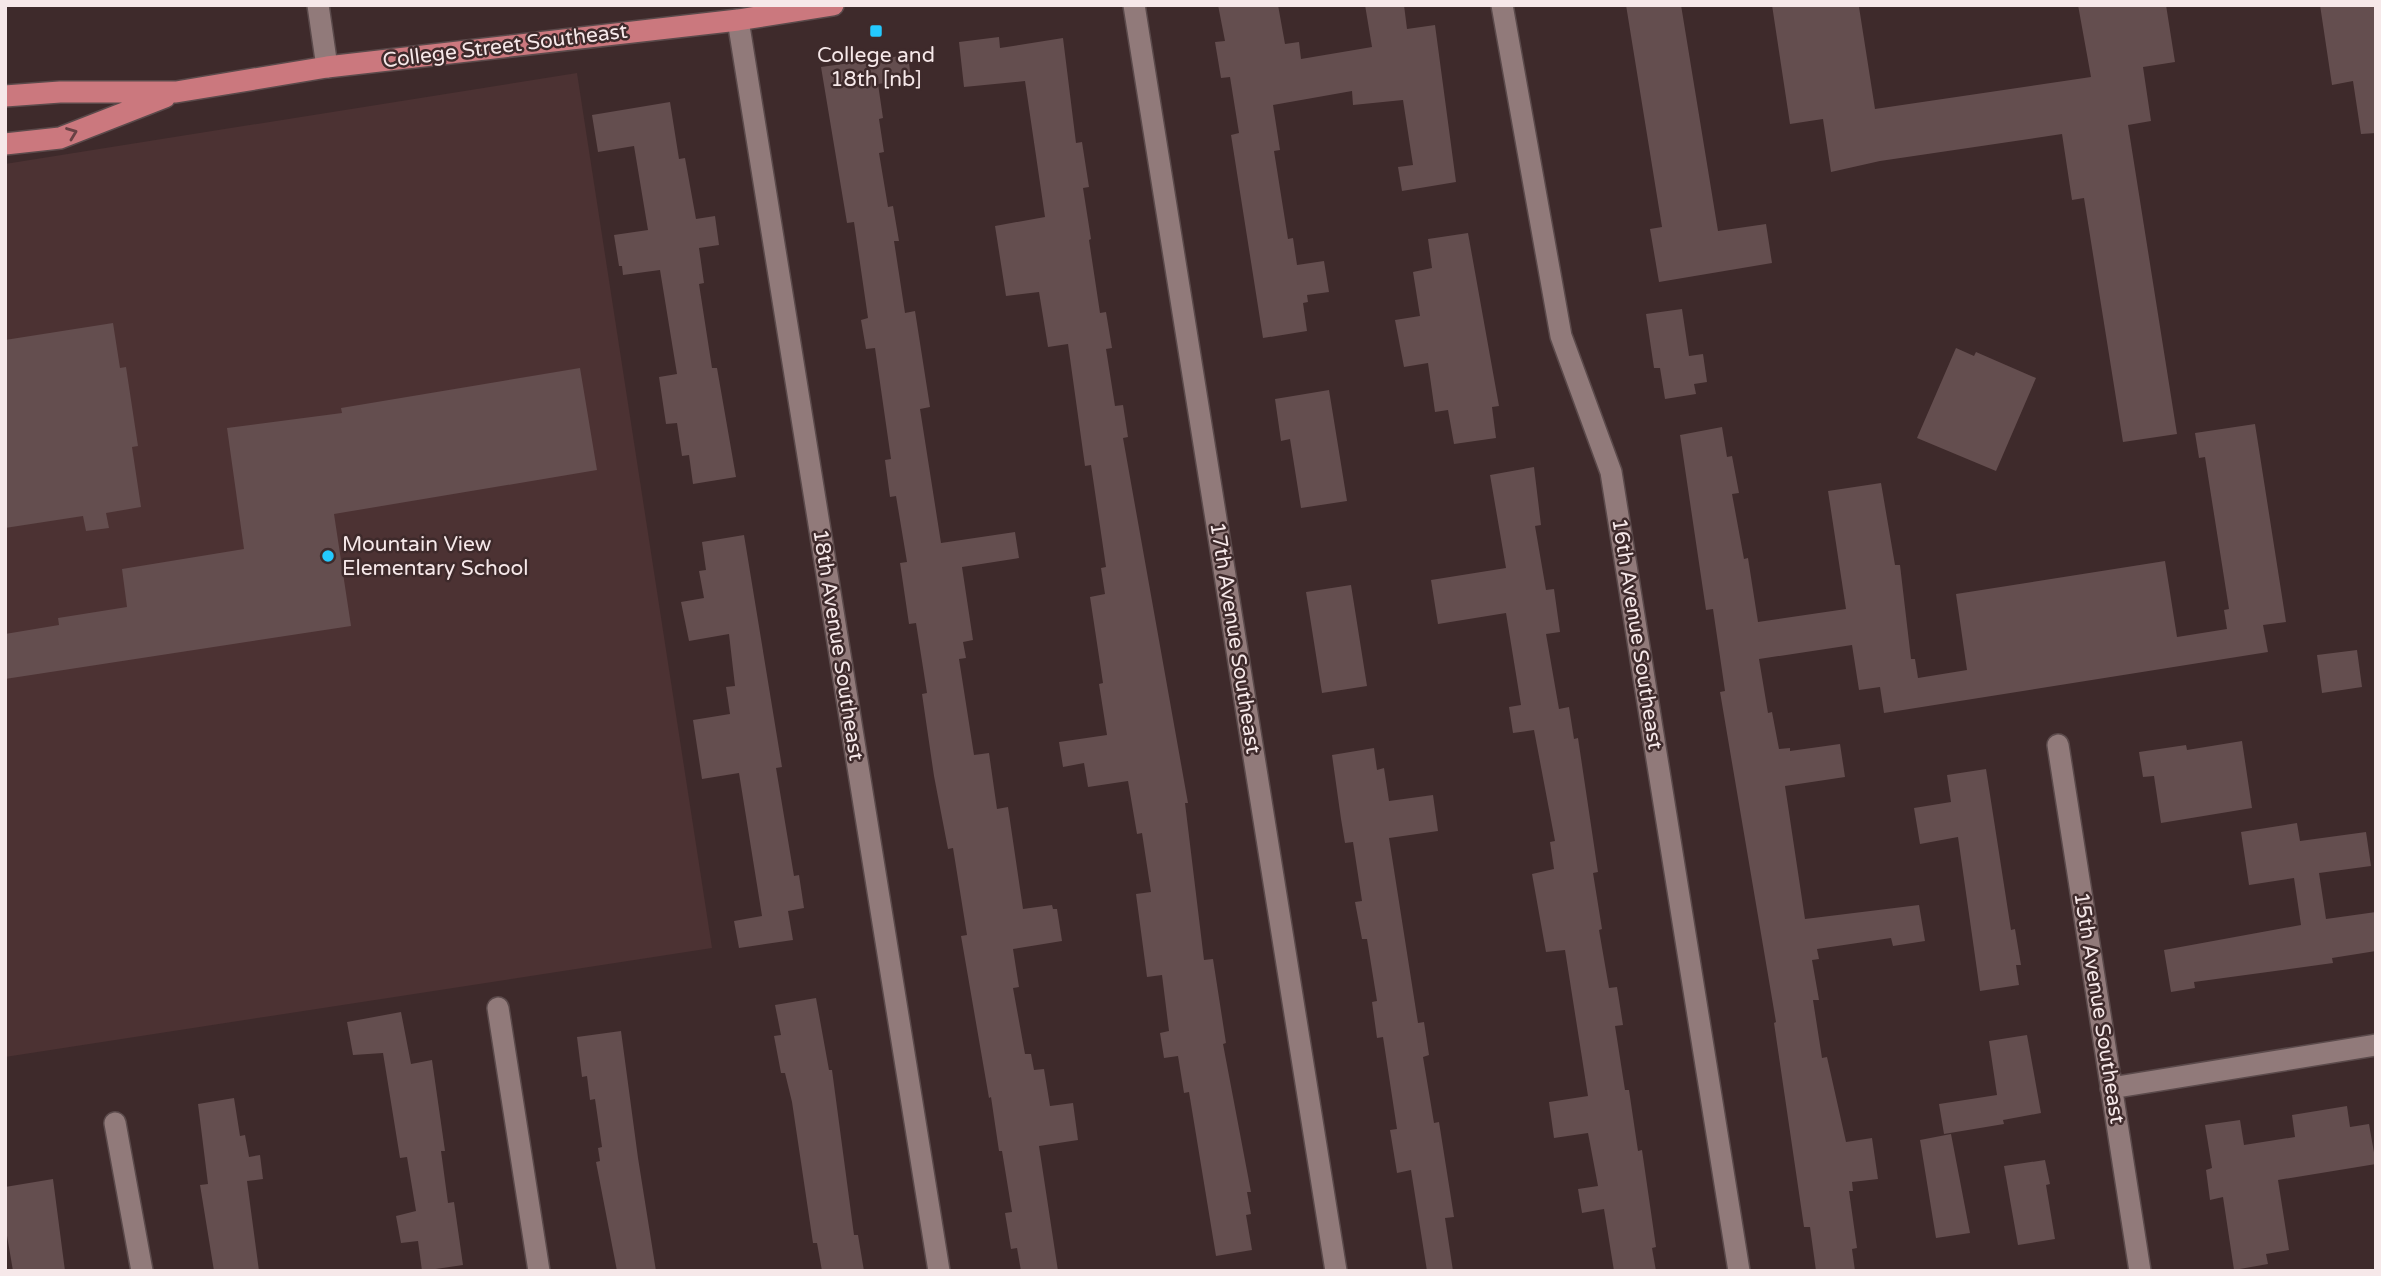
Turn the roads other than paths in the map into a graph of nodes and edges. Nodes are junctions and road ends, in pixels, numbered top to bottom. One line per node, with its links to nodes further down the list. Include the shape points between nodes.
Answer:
1 (318, 5): 6 (street)
2 (833, 5): 5 (main road, College Street Southeast)
3 (1134, 5): 18 (street, 17th Avenue Southeast)
4 (1502, 5): 19 (street, 16th Avenue Southeast, via 1561,336 1611,472)
5 (738, 20): 6 (main road, College Street Southeast); 17 (street, 18th Avenue Southeast)
6 (327, 67): 7 (main road, College Street Southeast)
7 (176, 92): 8 (main road, College Street Southeast); 9 (main road, College Street Southeast, one-way to 7, via 60,138)
8 (5, 96)
9 (5, 144)
10 (2058, 745): 13 (street, 15th Avenue Southeast)
11 (498, 1008): 16 (street)
12 (2376, 1045): 13 (street)
13 (2111, 1088): 20 (street, 15th Avenue Southeast)
14 (115, 1123): 15 (street)
15 (142, 1271)
16 (539, 1271)
17 (939, 1271)
18 (1336, 1271)
19 (1739, 1271)
20 (2140, 1271)

